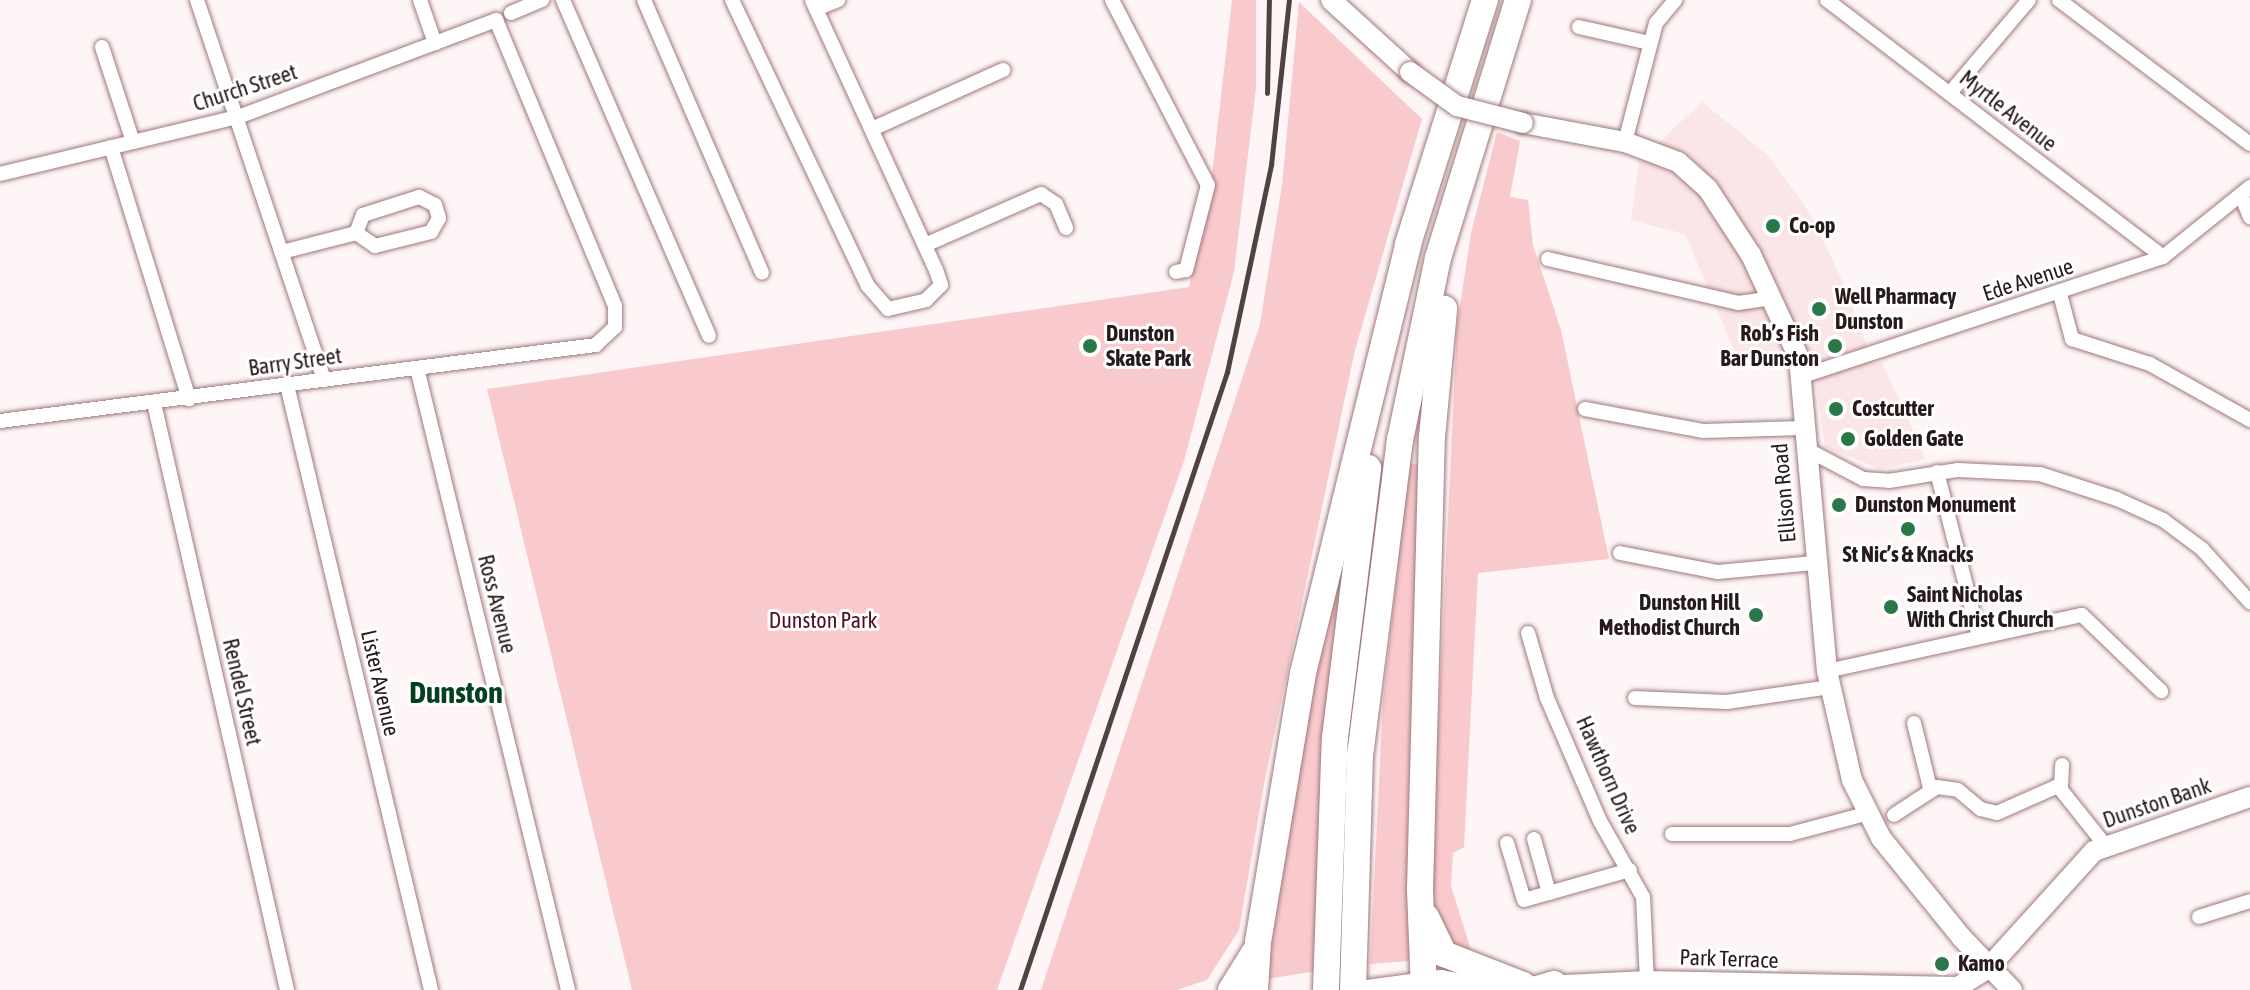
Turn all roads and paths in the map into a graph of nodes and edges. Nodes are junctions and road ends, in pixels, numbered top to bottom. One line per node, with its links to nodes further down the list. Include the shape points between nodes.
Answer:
1 (197, 0): 24 (street)
2 (420, 0): 19 (street)
3 (542, 0): 17 (street)
4 (563, 0): 45 (street)
5 (644, 0): 42 (street)
6 (732, 0): 37 (street, via 868,286 888,309 926,300 941,285)
7 (838, 0): 16 (street)
8 (1112, 0): 41 (street, via 1208,185 1186,270)
9 (1331, 0): 28 (street, Ellison Road, bridge, via 1410,72 1457,106)
10 (1485, 0): 36 (highway)
11 (1518, 0): 26 (highway)
12 (1675, 0): 20 (street, via 1656,23)
13 (1827, 0): 23 (street, Myrtle Avenue)
14 (2029, 0): 23 (street)
15 (2059, 0): 29 (street)
16 (814, 5): 25 (street)
17 (511, 13)
18 (1579, 27): 20 (street)
19 (435, 43): 24 (street, Church Street); 46 (street, Church Street, via 496,20 615,306 615,327)
20 (1650, 43): 28 (street)
21 (102, 47): 27 (street)
22 (1003, 70): 25 (street)
23 (1950, 93): 39 (street, Myrtle Avenue)
24 (238, 117): 27 (street, Church Street); 38 (street)
25 (872, 129): 37 (street)
26 (1472, 136): 79 (highway, via 1434,408); 95 (highway, via 1438,258 1400,440 1372,630 1358,785)
27 (133, 142): 30 (street, Church Street)
28 (1625, 142): 44 (street, Ellison Road, via 1678,162 1708,189)
29 (2250, 144)
30 (111, 147): 31 (street, Church Street); 51 (street)
31 (0, 174)
32 (2245, 191): 33 (street); 39 (street, Ede Avenue)
33 (2250, 217)
34 (1066, 228): 37 (street, via 1056,204 1041,194)
35 (356, 233): 35 (street, via 363,215 419,197 435,205 439,218 431,232 375,246); 38 (street)
36 (1408, 244): 83 (highway, via 1303,673); 94 (highway, via 1371,449 1345,643 1327,858)
37 (925, 245)
38 (282, 252): 49 (street)
39 (2163, 257): 43 (street, Ede Avenue)
40 (1548, 259): 44 (street, via 1738,303)
41 (1176, 272)
42 (762, 273)
43 (2060, 294): 48 (street, Ede Avenue); 54 (street, via 2072,339 2150,364)
44 (1773, 298): 48 (street, Ellison Road, via 1795,348)
45 (709, 336)
46 (596, 345): 47 (street, Barry Street)
47 (417, 368): 49 (street, Barry Street); 91 (street, Ross Avenue)
48 (1800, 377): 56 (street, Ellison Road)
49 (324, 380): 50 (street, Barry Street)
50 (287, 385): 51 (street, Barry Street); 90 (street, Lister Avenue)
51 (189, 399): 52 (street, Barry Street)
52 (154, 403): 55 (street, Barry Street); 89 (street, Rendel Street)
53 (1585, 409): 56 (street, via 1704,431)
54 (2250, 420)
55 (0, 421)
56 (1802, 428): 57 (street, Ellison Road)
57 (1808, 450): 58 (street, via 1863,479 1889,481); 60 (street, Ellison Road)
58 (1937, 472): 61 (street, via 2040,474 2117,499 2163,520 2192,542); 63 (street)
59 (1620, 553): 60 (street, via 1718,572)
60 (1814, 563): 64 (street, Ellison Road)
61 (2250, 602)
62 (1528, 633): 78 (street, Hawthorn Drive, via 1547,698 1600,821)
63 (1979, 637): 64 (street); 65 (street, via 2082,615)
64 (1829, 679): 66 (street, via 1727,702); 72 (street, Ellison Road)
65 (2161, 691)
66 (1635, 698)
67 (1914, 723): 70 (street)
68 (2062, 765): 69 (street)
69 (2061, 787): 70 (street, via 1997,813 1981,809 1951,787); 77 (street)
70 (1930, 788): 73 (street)
71 (2250, 797): 77 (street, Dunston Bank)
72 (1865, 814): 74 (street, via 1790,834); 84 (street, Ellison Road)
73 (1894, 815)
74 (1672, 834)
75 (1534, 839): 80 (street)
76 (1507, 843): 80 (street, via 1524,900)
77 (2105, 845): 84 (street, Dunston Bank, via 2064,880)
78 (1630, 870): 80 (street); 85 (street, Hawthorn Drive, via 1643,897)
79 (1420, 890): 86 (highway); 87 (highway, via 1429,929 1444,954)
80 (1549, 893)
81 (2250, 901): 82 (street)
82 (2199, 917)
83 (1258, 942): 92 (highway, via 1247,970); 93 (highway)
84 (1988, 968): 85 (street, Park Terrace, via 1958,987 1934,989); 96 (street, Ellison Road)
85 (1647, 981): 87 (street, Park Terrace)
86 (1424, 986): 88 (street, Park Terrace); 95 (street, Park Terrace)
87 (1537, 986): 88 (street, Park Terrace)
88 (1468, 988)
89 (287, 990)
90 (431, 990)
91 (568, 990)
92 (1231, 990)
93 (1255, 990)
94 (1326, 990)
95 (1366, 990)
96 (2012, 990)

